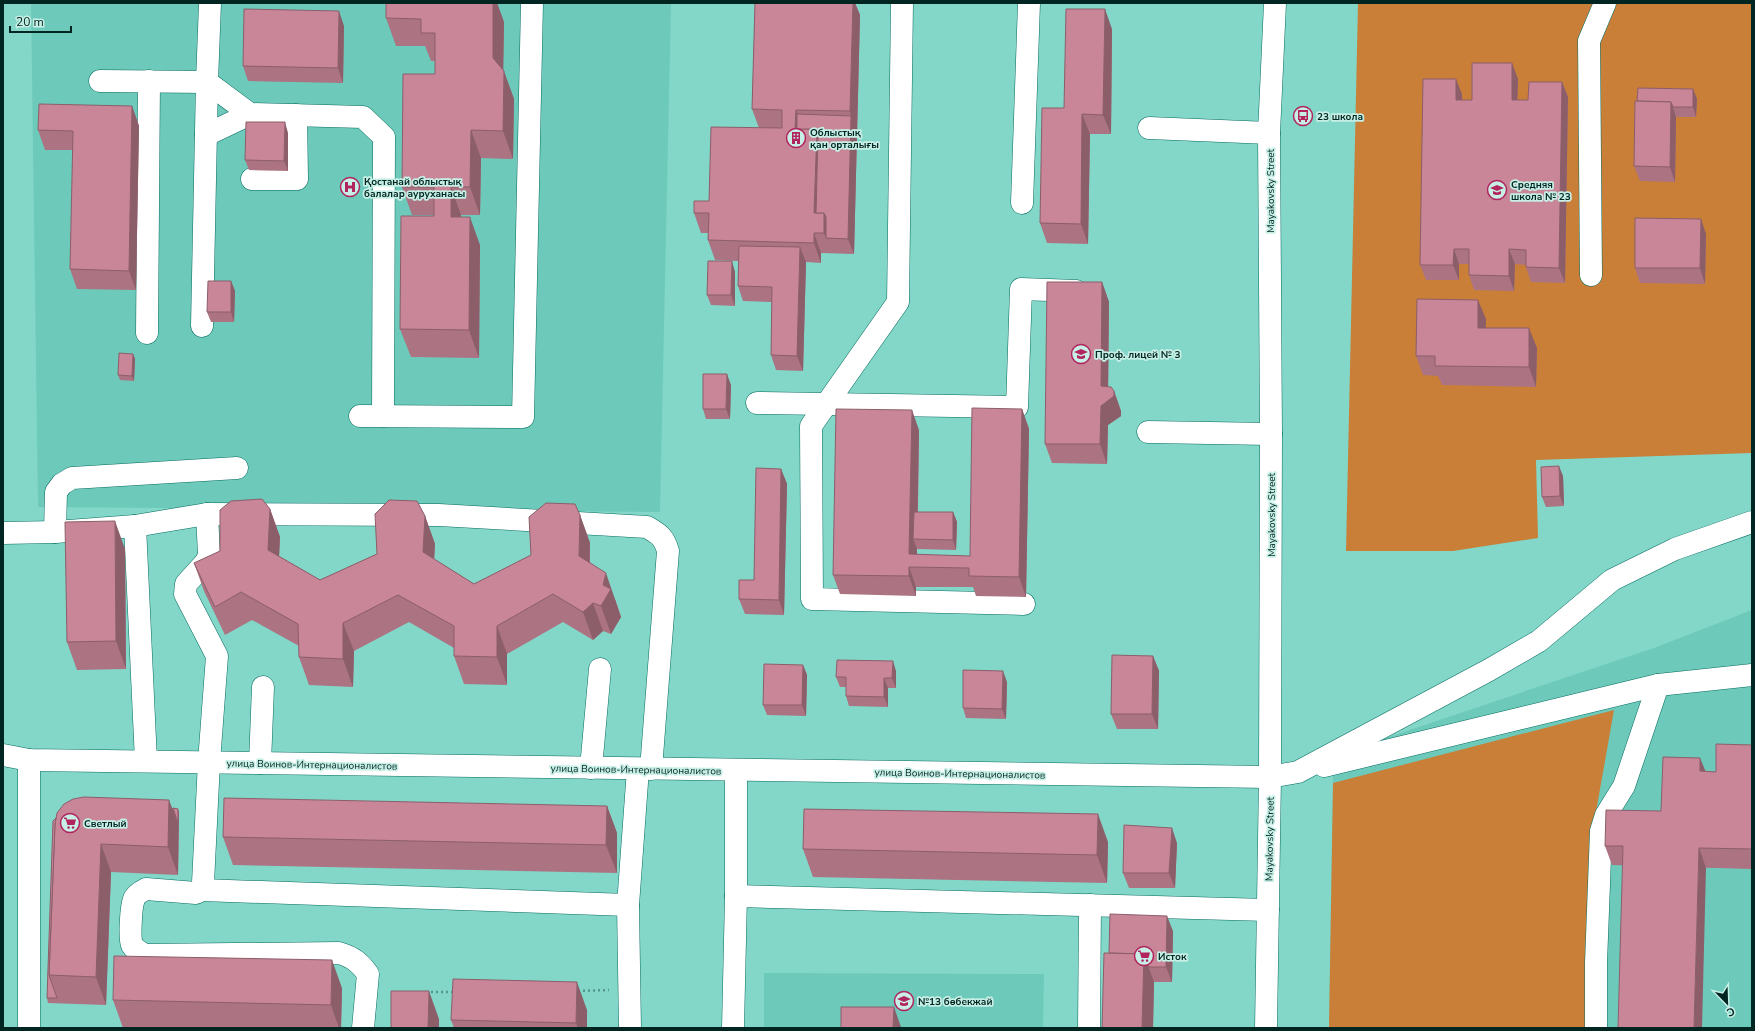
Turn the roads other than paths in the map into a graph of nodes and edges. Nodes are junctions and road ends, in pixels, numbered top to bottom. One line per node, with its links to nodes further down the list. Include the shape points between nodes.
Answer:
1 (210, 3): 9 (main road)
2 (532, 3): 24 (main road, via 523,417)
3 (902, 3): 22 (main road, via 898,302)
4 (1029, 3): 16 (main road)
5 (1275, 3): 13 (main road, Mayakovsky Street)
6 (1606, 3): 17 (main road, via 1589,41)
7 (100, 81): 8 (main road)
8 (150, 81): 9 (main road); 20 (main road)
9 (207, 82): 10 (main road); 14 (main road)
10 (250, 114): 11 (main road); 14 (main road)
11 (296, 116): 15 (main road, via 297,179); 24 (main road, via 363,118 384,137)
12 (1149, 128): 13 (main road)
13 (1269, 133): 26 (main road, Mayakovsky Street)
14 (206, 135): 19 (main road)
15 (252, 179)
16 (1022, 203)
17 (1591, 275)
18 (1093, 291): 22 (main road, via 1021,289 1017,407)
19 (202, 326)
20 (147, 333)
21 (757, 403): 22 (main road)
22 (826, 404): 33 (main road, via 810,426 812,599)
23 (360, 416): 24 (main road)
24 (383, 416)
25 (1148, 432): 26 (main road)
26 (1272, 434): 47 (main road, Mayakovsky Street)
27 (237, 468): 31 (main road, via 72,478 62,484 56,492)
28 (207, 514): 30 (main road); 41 (main road, via 209,556 186,584 185,594 217,656); 44 (main road, via 439,515 647,527 665,541 668,550)
29 (1752, 522): 46 (main road, via 1675,549 1612,580 1539,640)
30 (135, 526): 31 (main road); 40 (main road)
31 (55, 532): 32 (main road)
32 (3, 533)
33 (1024, 604)
34 (600, 669): 43 (main road)
35 (1752, 675): 36 (main road)
36 (1658, 685): 46 (main road); 59 (main road, via 1624,786 1606,815 1600,831)
37 (263, 687): 42 (main road)
38 (3, 754): 39 (main road, улица Воинов-Интернационалистов)
39 (29, 760): 40 (main road, улица Воинов-Интернационалистов); 53 (main road)
40 (146, 761): 41 (main road, улица Воинов-Интернационалистов)
41 (209, 762): 42 (main road, улица Воинов-Интернационалистов); 48 (main road)
42 (260, 763): 43 (main road, улица Воинов-Интернационалистов)
43 (591, 768): 44 (main road, улица Воинов-Интернационалистов)
44 (644, 769): 45 (main road, улица Воинов-Интернационалистов); 50 (main road)
45 (736, 770): 47 (main road, улица Воинов-Интернационалистов); 49 (main road)
46 (1298, 772): 47 (main road, улица Воинов-Интернационалистов)
47 (1270, 777): 52 (main road, Mayakovsky Street)
48 (202, 890): 50 (main road); 54 (main road, via 196,893 146,889 140,892 134,899 130,935 132,945 145,954 340,953 360,963 368,974)
49 (736, 896): 51 (main road); 56 (main road)
50 (628, 905): 55 (main road)
51 (1090, 905): 52 (main road); 57 (main road)
52 (1268, 910): 58 (main road, Mayakovsky Street)
53 (30, 1028)
54 (363, 1028)
55 (630, 1028)
56 (732, 1028)
57 (1088, 1028)
58 (1266, 1028)
59 (1596, 1028)

